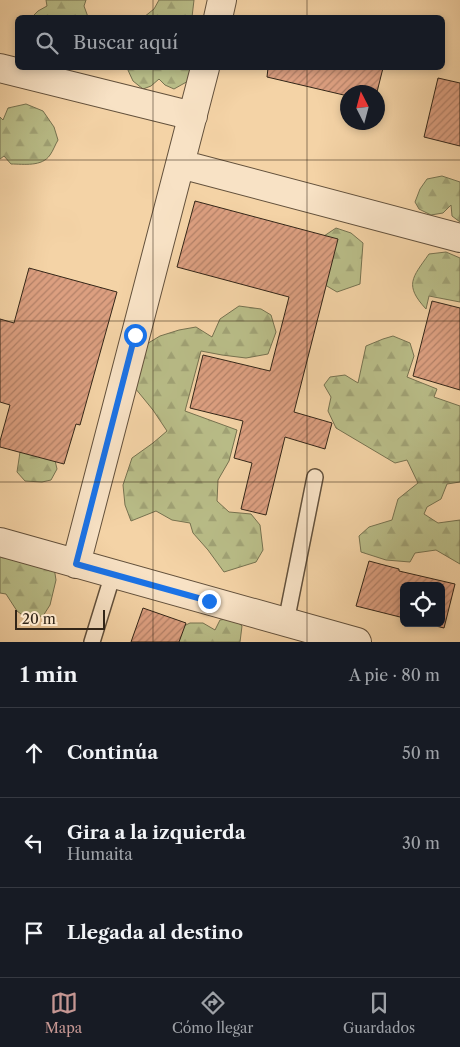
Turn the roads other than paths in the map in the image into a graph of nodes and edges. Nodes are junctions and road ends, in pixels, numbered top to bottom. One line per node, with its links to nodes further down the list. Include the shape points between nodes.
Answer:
1 (222, 0): 2 (street)
2 (219, 15)
3 (0, 68): 5 (street)
4 (205, 70): 5 (street)
5 (193, 116): 6 (street)
6 (180, 164): 7 (street); 10 (street)
7 (460, 238)
8 (315, 477): 12 (lane)
9 (0, 542): 10 (street)
10 (76, 564): 11 (street)
11 (113, 574): 12 (street); 13 (lane)
12 (286, 622): 14 (street)
13 (92, 642)
14 (356, 642)

